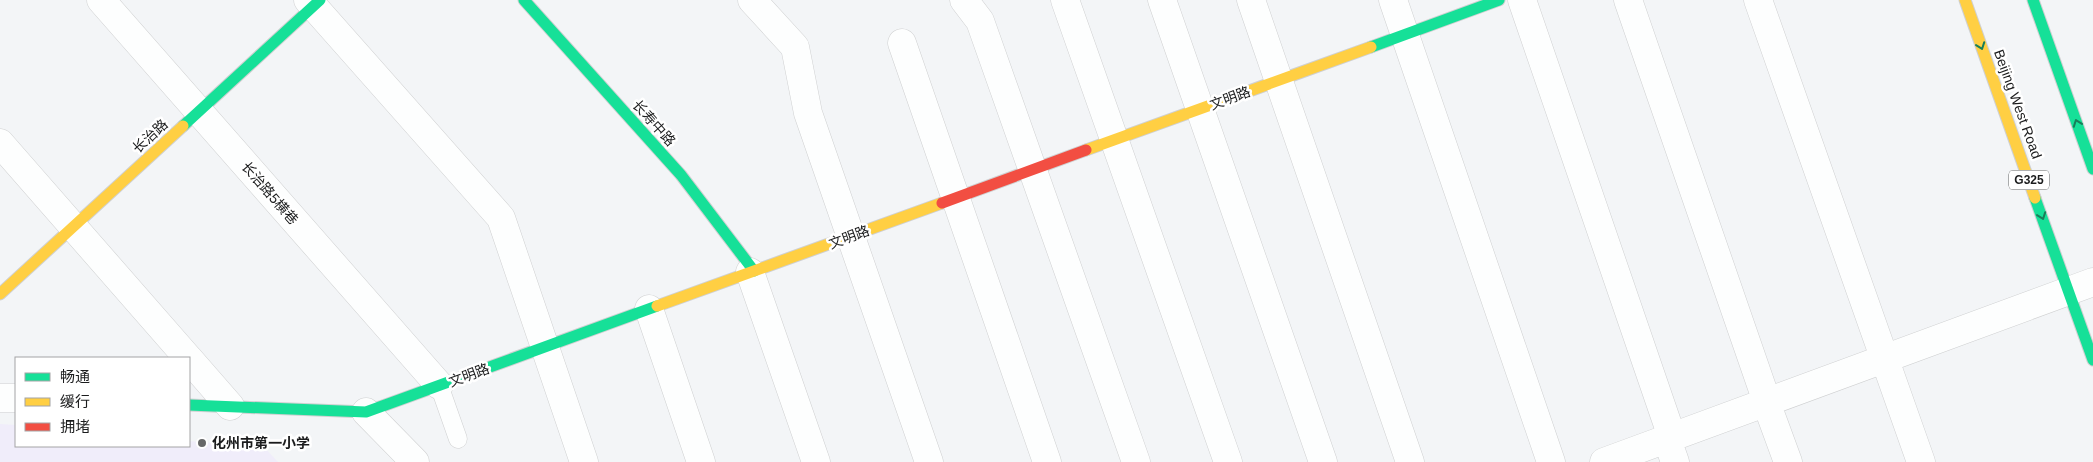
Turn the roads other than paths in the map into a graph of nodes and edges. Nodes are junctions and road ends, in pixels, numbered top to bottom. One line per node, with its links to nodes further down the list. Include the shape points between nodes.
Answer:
1 (101, 0): 20 (street, 长治路5横巷)
2 (524, 0): 28 (main road, 长寿中路, via 681,175)
3 (752, 0): 27 (street, via 795,47 808,113)
4 (964, 0): 24 (street, via 980,21)
5 (1065, 0): 21 (street)
6 (1162, 0): 19 (street)
7 (1250, 0): 18 (street)
8 (1393, 0): 16 (street)
9 (1499, 0): 16 (main road, 文明路)
10 (1522, 0): 45 (street)
11 (1628, 0): 40 (street)
12 (1758, 0): 34 (street)
13 (1965, 0): 29 (main road, Beijing West Road / G325, one-way to 29)
14 (2033, 0): 23 (main road, one-way to 14)
15 (314, 2): 20 (main road, 长治路); 32 (street, via 501,218)
16 (1405, 34): 18 (main road, 文明路); 56 (street)
17 (902, 43): 25 (street)
18 (1278, 80): 19 (main road, 文明路); 55 (street)
19 (1200, 109): 21 (main road, 文明路); 54 (street)
20 (199, 112): 26 (main road, 长治路); 37 (street, 长治路5横巷)
21 (1114, 140): 24 (main road, 文明路); 53 (street)
22 (0, 143): 26 (street)
23 (2093, 168)
24 (1033, 170): 25 (main road, 文明路); 52 (street)
25 (955, 198): 27 (main road, 文明路); 51 (street)
26 (73, 226): 30 (main road, 长治路); 33 (street)
27 (852, 236): 28 (main road, 文明路); 50 (street)
28 (752, 272): 31 (main road, 文明路); 49 (street)
29 (2081, 286): 34 (street); 35 (main road, Beijing West Road / G325)
30 (0, 294)
31 (649, 309): 32 (main road, 文明路); 48 (street)
32 (544, 348): 37 (main road, 文明路); 47 (street)
33 (186, 357)
34 (1885, 359): 40 (street); 59 (street)
35 (2093, 360)
36 (190, 361): 42 (street)
37 (439, 385): 43 (main road, 文明路); 44 (lane)
38 (0, 398): 39 (street)
39 (15, 398)
40 (1767, 402): 45 (street); 58 (street)
41 (190, 405): 42 (main road, 文明路)
42 (230, 406): 43 (main road, 文明路)
43 (366, 412): 46 (street)
44 (458, 438)
45 (1671, 446): 57 (street)
46 (415, 462)
47 (584, 462)
48 (701, 462)
49 (816, 462)
50 (929, 462)
51 (1046, 462)
52 (1136, 462)
53 (1228, 462)
54 (1323, 462)
55 (1410, 462)
56 (1551, 462)
57 (1604, 462)
58 (1788, 462)
59 (1921, 462)

